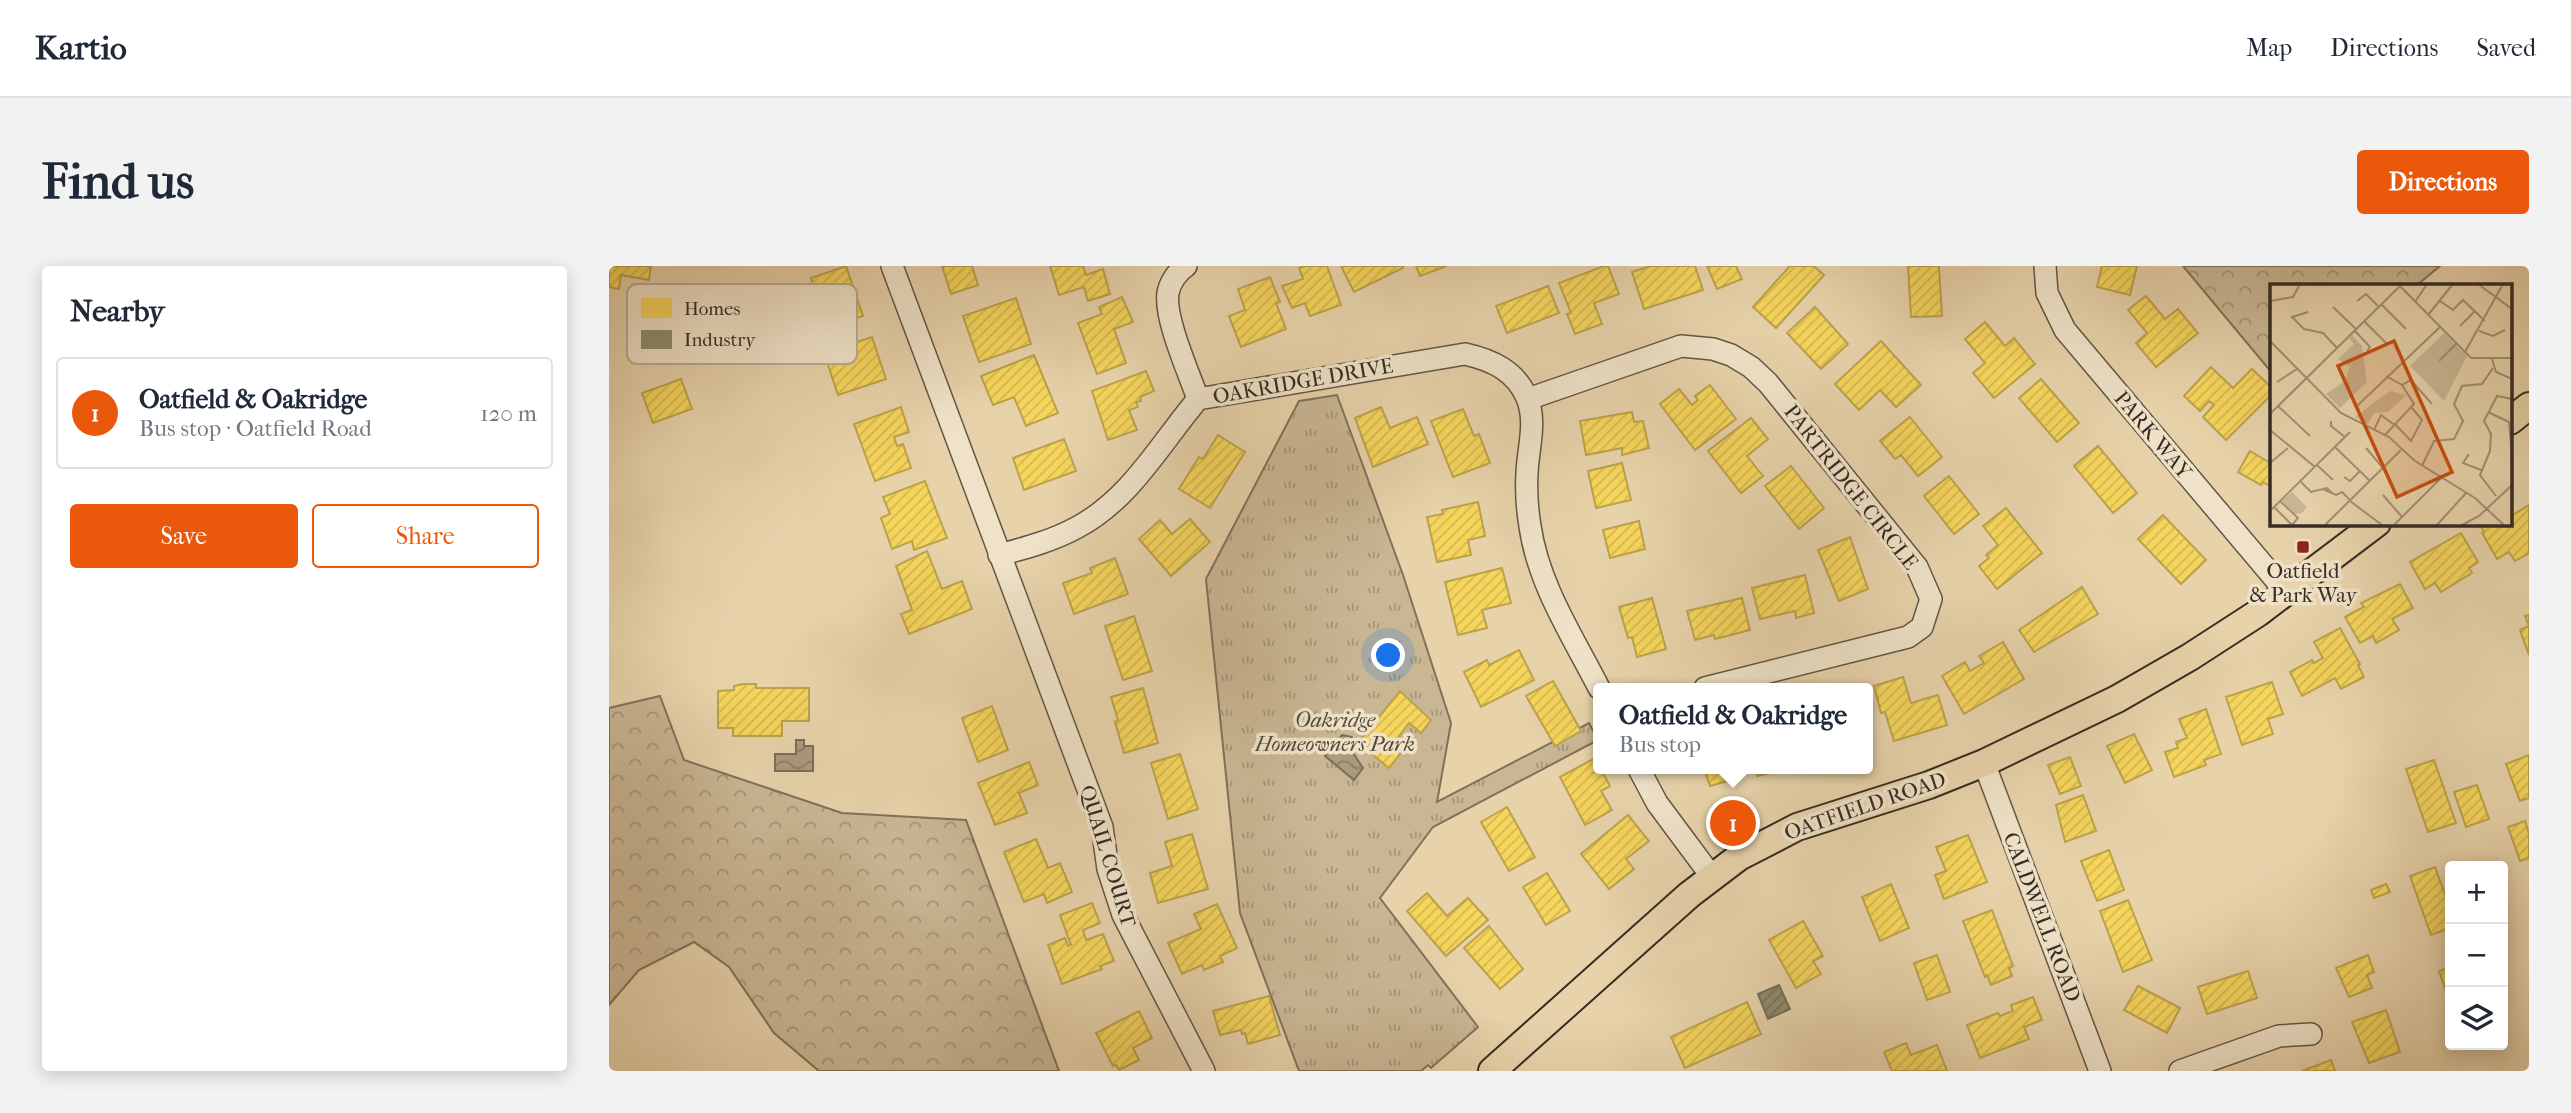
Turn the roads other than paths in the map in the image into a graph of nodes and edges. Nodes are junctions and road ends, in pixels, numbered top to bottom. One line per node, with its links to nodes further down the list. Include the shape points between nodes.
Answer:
1 (892, 266): 9 (street)
2 (1186, 266): 4 (street, via 1168,291 1169,314)
3 (2045, 266): 10 (street, PARK WAY, via 2047,293 2065,330)
4 (1198, 399): 5 (street, OAKRIDGE DRIVE, via 1465,354 1503,367); 9 (street, OAKRIDGE DRIVE, via 1145,468 1096,516 1037,545)
5 (1528, 399): 11 (street, via 1532,423 1527,502 1535,550 1543,576); 12 (street, PARTRIDGE CIRCLE, via 1681,346 1731,355 1768,383 1917,567 1931,599 1922,627 1908,637)
6 (2529, 406): 7 (main road)
7 (2511, 420)
8 (2374, 525): 10 (main road, OATFIELD ROAD)
9 (999, 555): 17 (street, QUAIL COURT, via 1103,827 1108,869 1123,915)
10 (2286, 592): 13 (main road, OATFIELD ROAD, via 2180,663)
11 (1596, 683)
12 (1725, 683)
13 (1984, 763): 15 (main road, OATFIELD ROAD, via 1797,827 1755,847); 19 (street, CALDWELL ROAD)
14 (1642, 774): 15 (street, via 1657,803)
15 (1712, 877): 18 (main road, OATFIELD ROAD)
16 (2311, 1034): 20 (street, via 2279,1036)
17 (1204, 1071)
18 (1492, 1071)
19 (2099, 1071)
20 (2180, 1071)

